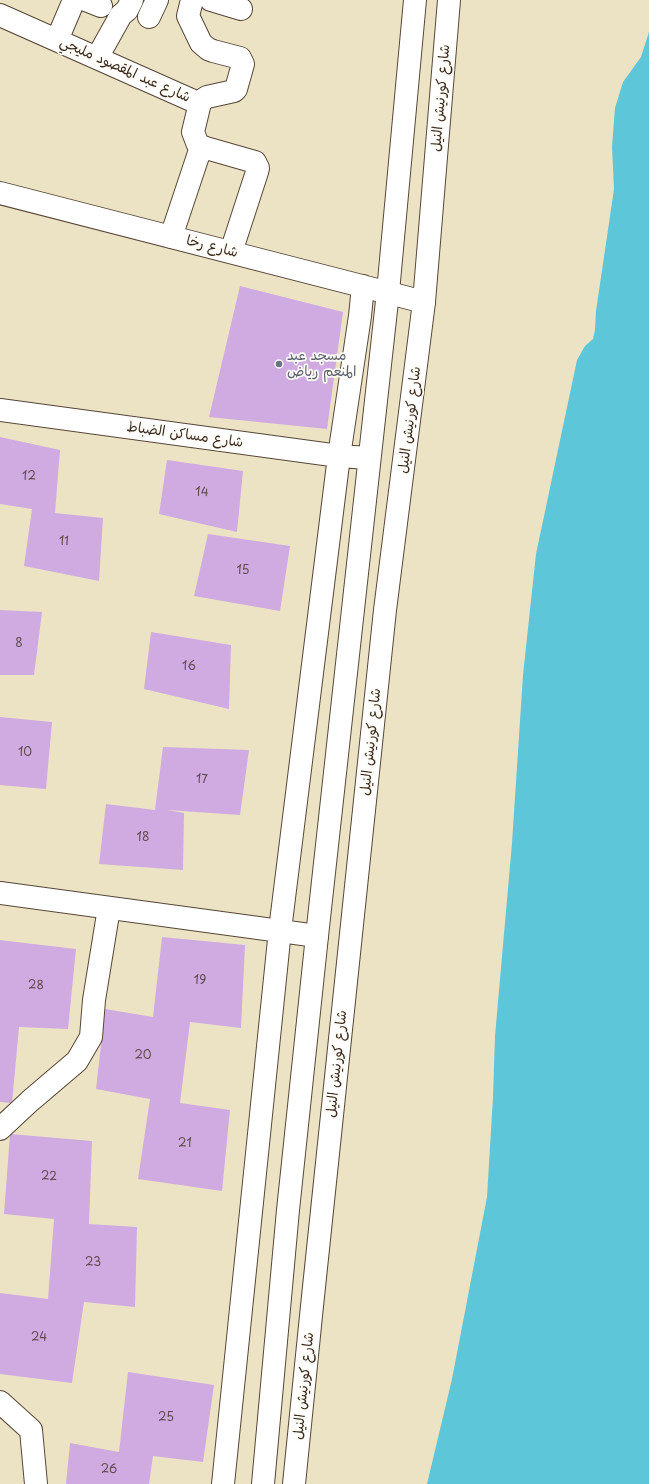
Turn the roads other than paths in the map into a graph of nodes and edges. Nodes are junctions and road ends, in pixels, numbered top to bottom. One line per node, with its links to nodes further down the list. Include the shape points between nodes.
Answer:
1 (74, 0): 9 (main road)
2 (132, 0): 10 (main road)
3 (192, 0): 11 (main road, via 188,16 201,43 208,49 242,60 245,91 204,98)
4 (211, 0): 7 (main road)
5 (415, 0): 17 (main road)
6 (449, 0): 18 (main road, شارع كورنيش النيل)
7 (241, 10)
8 (0, 15): 9 (main road, شارع عبد المقصود مليجي)
9 (57, 40): 10 (main road, شارع عبد المقصود مليجي)
10 (97, 58): 11 (main road, شارع عبد المقصود مليجي)
11 (199, 104): 12 (main road, شارع عبد المقصود مليجي, via 193,132 196,142)
12 (201, 147): 14 (main road); 15 (main road, via 252,160 257,165 257,172)
13 (0, 194): 14 (main road, شارع رخا)
14 (171, 237): 15 (main road, شارع رخا)
15 (231, 252): 16 (main road, شارع رخا)
16 (363, 286): 17 (main road, شارع رخا); 20 (main road)
17 (388, 292): 18 (main road, شارع رخا); 21 (main road)
18 (424, 302): 23 (main road, شارع كورنيش النيل)
19 (0, 410): 20 (main road, شارع مساكن الضباط)
20 (339, 456): 21 (main road, شارع مساكن الضباط); 26 (main road)
21 (369, 458): 22 (main road)
22 (354, 607): 23 (main road); 27 (main road)
23 (385, 610): 33 (main road, شارع كورنيش النيل)
24 (0, 893): 25 (main road)
25 (109, 908): 26 (main road); 28 (main road, via 94,1000 91,1037 77,1061)
26 (280, 930): 27 (main road); 31 (main road)
27 (317, 936): 32 (main road)
28 (0, 1129)
29 (0, 1402): 30 (main road, via 31,1430)
30 (36, 1484)
31 (223, 1484)
32 (263, 1484)
33 (294, 1484)

